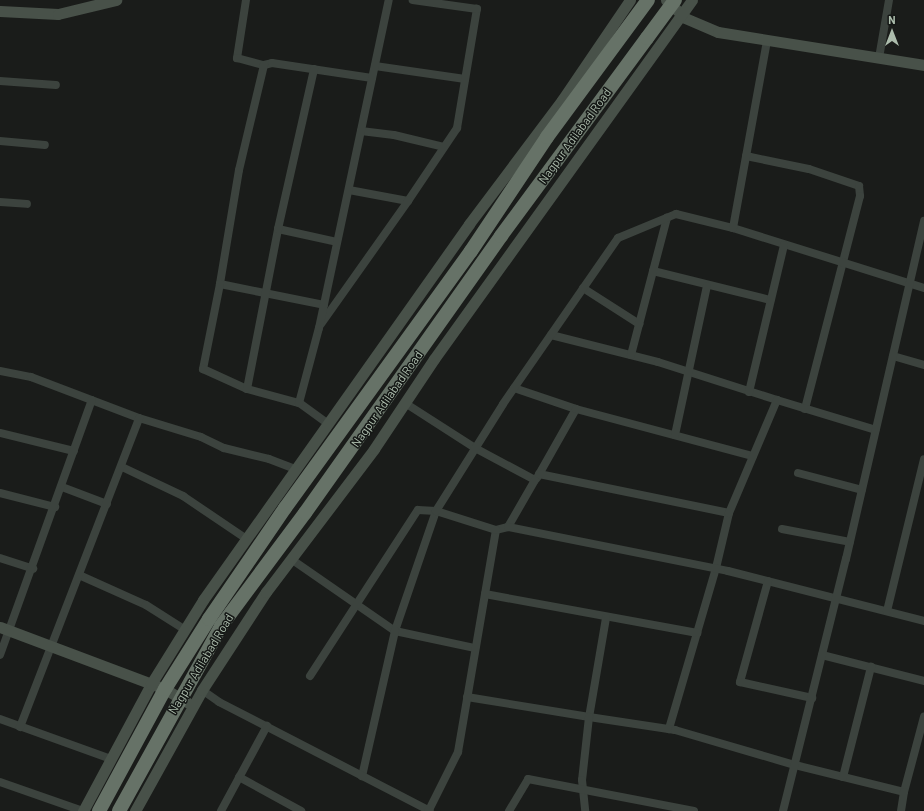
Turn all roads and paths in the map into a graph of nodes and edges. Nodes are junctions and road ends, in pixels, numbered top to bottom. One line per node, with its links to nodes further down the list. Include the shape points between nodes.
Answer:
1 (116, 0): 11 (street, via 58,14)
2 (246, 0): 15 (street, via 237,58)
3 (389, 0): 17 (street)
4 (413, 0): 20 (street, via 477,9)
5 (630, 0): 66 (street, via 562,100 469,224)
6 (648, 0): 116 (highway, Nagpur Adilabad Road, via 547,137 471,251 285,508)
7 (666, 0): 12 (street)
8 (674, 0): 85 (highway, Nagpur Adilabad Road, bridge, via 501,236)
9 (692, 0): 12 (street)
10 (889, 0): 14 (street)
11 (0, 11)
12 (682, 14): 13 (street, via 718,32); 62 (street)
13 (766, 41): 14 (street); 27 (street)
14 (880, 58): 16 (street)
15 (264, 65): 18 (street, via 272,63); 40 (street, via 239,170)
16 (924, 65)
17 (375, 66): 19 (street); 20 (street)
18 (314, 69): 19 (street); 35 (street)
19 (372, 78): 23 (street)
20 (465, 79): 26 (street, via 457,128)
21 (0, 81): 22 (street)
22 (56, 85)
23 (361, 132): 26 (street, via 394,135); 28 (street)
24 (0, 141): 25 (street)
25 (44, 145)
26 (444, 147): 29 (street)
27 (746, 156): 34 (street); 38 (street, via 808,169 858,186 860,196)
28 (349, 190): 29 (street); 36 (street)
29 (408, 201): 49 (street)
30 (0, 202): 31 (street)
31 (27, 204)
32 (667, 218): 34 (street, via 676,214); 39 (street); 43 (street, via 618,238)
33 (924, 221): 41 (street)
34 (733, 228): 37 (street)
35 (278, 229): 36 (street); 45 (street)
36 (337, 242): 47 (street)
37 (784, 245): 38 (street); 46 (street)
38 (843, 263): 41 (street); 64 (street)
39 (653, 271): 42 (street); 48 (street)
40 (220, 284): 45 (street); 57 (street, via 203,370)
41 (909, 284): 44 (street); 52 (street)
42 (707, 286): 46 (street); 55 (street)
43 (583, 288): 48 (street); 50 (street)
44 (924, 288)
45 (267, 294): 47 (street); 57 (street)
46 (770, 300): 58 (street)
47 (324, 305): 49 (street)
48 (639, 324): 51 (street)
49 (319, 328): 61 (street)
50 (551, 335): 51 (street); 56 (street)
51 (631, 355): 55 (street)
52 (893, 356): 53 (street); 67 (street)
53 (924, 365)
54 (0, 371): 59 (street, via 31,378)
55 (689, 372): 58 (street); 69 (street)
56 (514, 388): 63 (street); 70 (street)
57 (247, 389): 61 (street)
58 (749, 392): 60 (street)
59 (92, 400): 65 (street); 71 (street)
60 (777, 400): 64 (street); 72 (street)
61 (299, 403): 66 (street)
62 (405, 403): 70 (street); 86 (street)
63 (576, 409): 69 (street); 77 (street)
64 (806, 409): 67 (street)
65 (139, 418): 74 (street); 75 (street, via 167,424 224,448 269,458)
66 (327, 423): 75 (street)
67 (876, 430): 79 (street)
68 (0, 433): 71 (street)
69 (675, 435): 72 (street)
70 (475, 448): 77 (street); 83 (street)
71 (74, 451): 78 (street)
72 (753, 456): 84 (street)
73 (924, 459): 101 (street)
74 (122, 467): 81 (street); 90 (street, via 183,496)
75 (295, 468): 90 (street)
76 (798, 473): 79 (street)
77 (537, 477): 84 (street); 87 (street)
78 (62, 487): 81 (street); 82 (street)
79 (862, 490): 91 (street)
80 (0, 493): 82 (street)
81 (107, 504): 96 (street)
82 (55, 507): 95 (street)
83 (436, 511): 89 (street); 100 (street, via 418,510); 106 (street)
84 (729, 513): 94 (street)
85 (305, 514): 86 (street); 119 (highway, Nagpur Adilabad Road, via 221,626)
86 (318, 523): 93 (street)
87 (508, 527): 89 (street); 94 (street)
88 (782, 529): 91 (street)
89 (496, 530): 98 (street)
90 (245, 538): 105 (street)
91 (850, 542): 99 (street)
92 (0, 558): 95 (street)
93 (291, 559): 100 (street); 117 (street, via 266,592)
94 (716, 568): 97 (street); 107 (street)
95 (33, 569): 104 (street)
96 (79, 575): 105 (street, via 146,605); 108 (street)
97 (768, 581): 99 (street); 120 (street, via 740,682)
98 (484, 594): 102 (street); 109 (street)
99 (837, 598): 101 (street); 111 (street)
100 (355, 604): 106 (street); 113 (street)
101 (887, 611): 103 (street)
102 (606, 618): 107 (street); 122 (street)
103 (924, 621)
104 (5, 629): 108 (street); 110 (street)
105 (184, 629): 115 (street)
106 (395, 631): 109 (street); 130 (street)
107 (697, 633): 127 (street)
108 (52, 647): 115 (street); 126 (street)
109 (475, 648): 118 (street)
110 (0, 655)
111 (822, 655): 112 (street); 120 (street)
112 (871, 667): 114 (street); 132 (street)
113 (310, 676)
114 (924, 681)
115 (151, 684): 116 (street); 128 (street)
116 (165, 689): 119 (street); 137 (highway, Nagpur Adilabad Road)
117 (202, 690): 121 (street); 125 (street)
118 (467, 697): 122 (street); 142 (street, via 458,752)
119 (180, 698): 121 (street); 138 (highway, Nagpur Adilabad Road)
120 (812, 698): 129 (street)
121 (192, 706): 139 (street)
122 (589, 717): 127 (street); 134 (street)
123 (924, 717): 135 (street)
124 (0, 720): 126 (street)
125 (267, 726): 130 (street); 131 (street)
126 (20, 727): 128 (street)
127 (668, 729): 129 (street)
128 (111, 760): 136 (street)
129 (795, 765): 132 (street); 146 (street)
130 (362, 776): 142 (street)
131 (239, 777): 140 (street); 141 (street)
132 (843, 777): 135 (street)
133 (0, 782): 136 (street)
134 (583, 788): 143 (street, via 528,779); 144 (street); 145 (street)
135 (904, 792): 147 (street)
136 (83, 811)
137 (100, 811)
138 (119, 811)
139 (136, 811)
140 (221, 811)
141 (301, 811)
142 (429, 811)
143 (509, 811)
144 (585, 811)
145 (694, 811)
146 (784, 811)
147 (900, 811)

